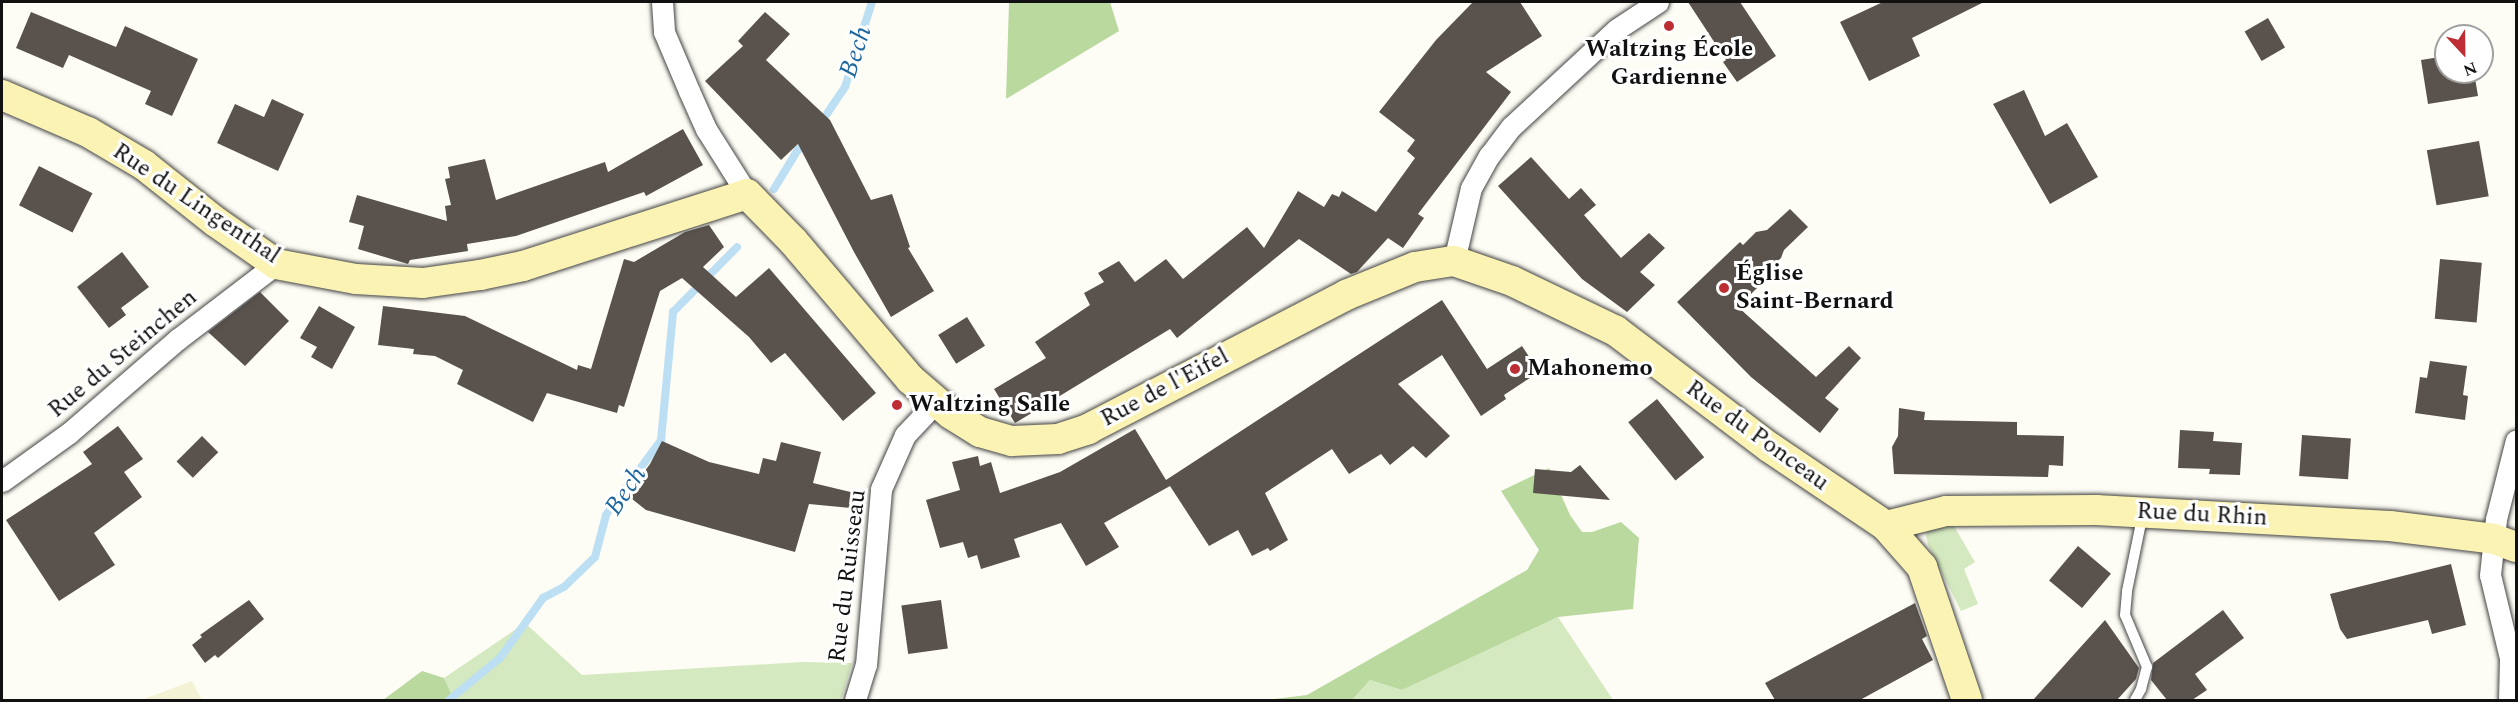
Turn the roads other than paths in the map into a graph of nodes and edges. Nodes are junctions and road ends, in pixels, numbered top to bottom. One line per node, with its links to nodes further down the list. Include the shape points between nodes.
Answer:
1 (662, 2): 4 (street, via 664,32 689,91 706,129)
2 (1658, 2): 5 (street, via 1617,29 1512,127 1489,156 1471,188)
3 (2, 95): 6 (street, Rue du Lingenthal, via 88,132 144,165)
4 (747, 194): 6 (street, Rue du Lingenthal, via 533,263 480,276 423,283 356,279); 7 (street, Rue de l'Eifel, via 793,241 910,379)
5 (1454, 261): 7 (street, Rue de l'Eifel, via 1415,267 1346,295 1088,429 1058,439 1012,441 980,432); 11 (street, Rue du Ponceau, via 1512,280 1616,331 1769,447)
6 (276, 264): 9 (street, Rue du Steinchen, via 178,339 69,433)
7 (937, 401): 13 (street, Rue du Ruisseau, via 905,435 882,489 866,665)
8 (2517, 440): 12 (street, via 2496,519)
9 (2, 482)
10 (2143, 513): 11 (street, Rue du Rhin, via 1946,511); 12 (street, Rue du Rhin, via 2330,521); 15 (lane, via 2125,615 2147,667)
11 (1886, 526): 14 (street, Rue du Ponceau, via 1922,567)
12 (2505, 543): 16 (street, via 2490,575 2510,658)
13 (855, 700)
14 (1967, 700)
15 (2135, 700)
16 (2508, 700)

